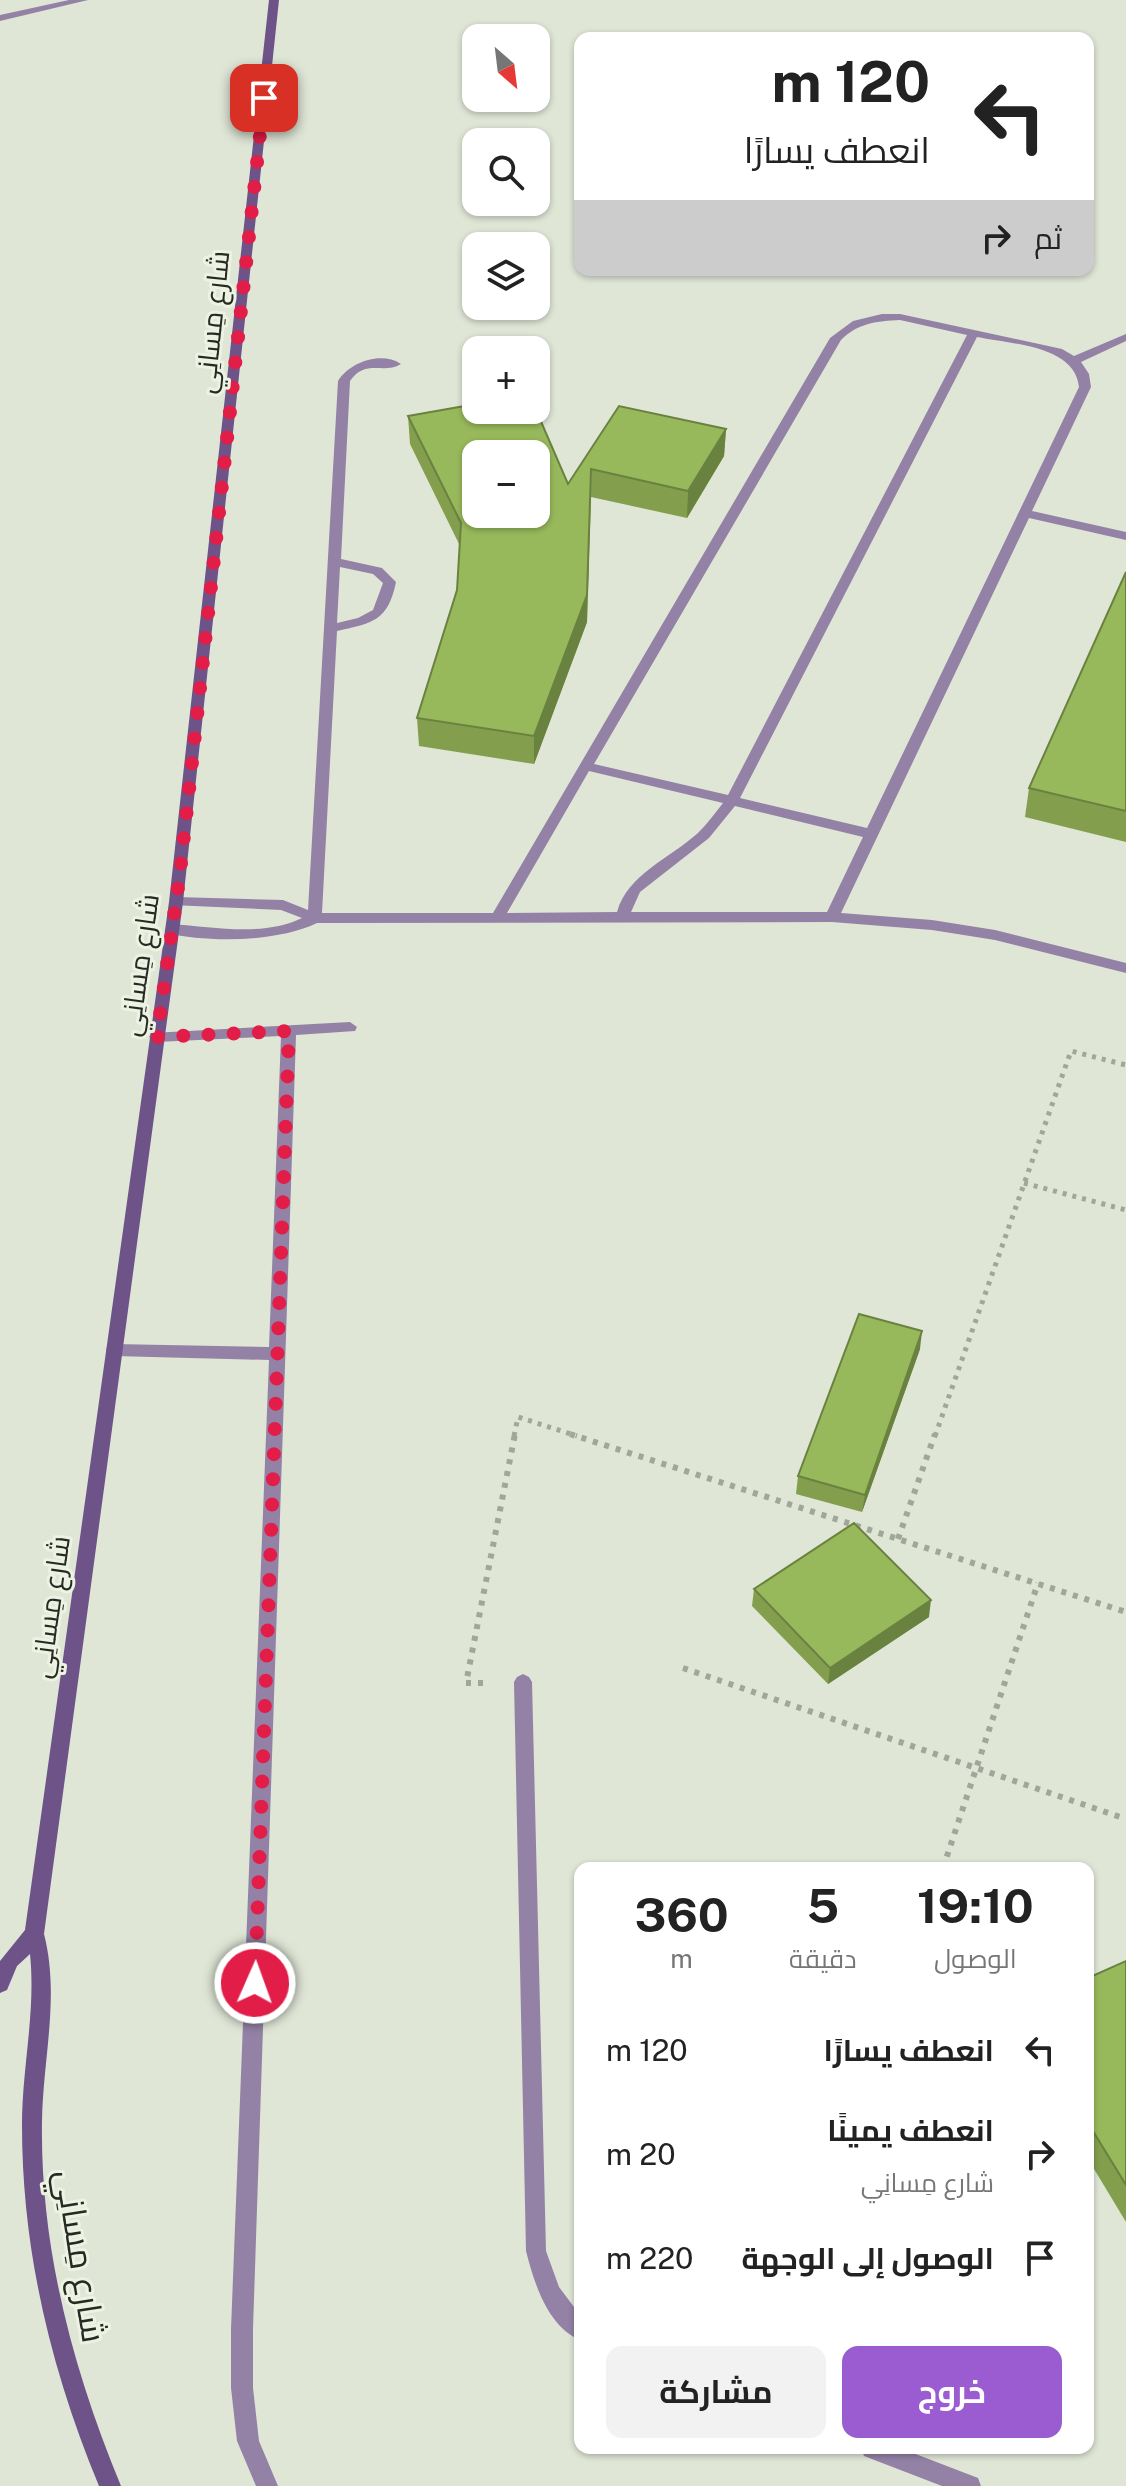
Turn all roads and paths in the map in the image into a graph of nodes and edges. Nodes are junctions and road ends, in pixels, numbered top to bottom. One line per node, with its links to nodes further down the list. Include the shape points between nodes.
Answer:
1 (83, 0): 3 (street)
2 (274, 0): 15 (street, شارع مِسانِي)
3 (0, 18)
4 (974, 332): 6 (street, via 1046,347); 12 (street, via 879,317 845,328 836,338); 13 (street)
5 (1126, 337): 6 (street)
6 (1075, 360): 8 (street, via 1085,387)
7 (395, 364): 10 (street, via 359,366 344,381)
8 (1024, 513): 9 (street); 14 (street)
9 (1126, 536)
10 (333, 561): 11 (street); 11 (street, via 377,571 390,582 383,610)
11 (329, 629): 19 (street)
12 (585, 766): 13 (street); 16 (street)
13 (732, 801): 14 (street); 17 (street, via 704,835 635,889)
14 (871, 834): 18 (street)
15 (176, 902): 19 (street, via 283,905); 20 (street, شارع مِسانِي)
16 (498, 916): 17 (street); 19 (street)
17 (623, 916): 18 (street)
18 (832, 917): 21 (street, via 995,935)
19 (315, 918): 20 (street, via 271,933)
20 (172, 929): 24 (street, شارع مِسانِي)
21 (1126, 968)
22 (350, 1027): 23 (street)
23 (289, 1031): 24 (street); 29 (street)
24 (157, 1037): 28 (street, شارع مِسانِي)
25 (1126, 1065): 26 (path, via 1071,1051)
26 (1024, 1183): 27 (path); 30 (path)
27 (1126, 1210)
28 (114, 1350): 29 (street); 38 (street, شارع مِسانِي)
29 (277, 1354): 43 (street, via 242,2329 248,2441)
30 (898, 1539): 31 (path); 34 (path, via 518,1417 466,1683)
31 (1038, 1583): 32 (path); 35 (path)
32 (1126, 1612)
33 (683, 1668): 35 (path)
34 (523, 1682): 40 (street, via 536,2251 554,2303)
35 (976, 1768): 36 (path); 37 (path)
36 (1126, 1819)
37 (945, 1862)
38 (34, 1934): 39 (street, via 10,1960); 42 (street, شارع مِسانِي, via 43,1970 33,2163 46,2279 66,2366)
39 (0, 1984)
40 (574, 2323)
41 (887, 2454): 44 (street)
42 (110, 2486)
43 (267, 2486)
44 (970, 2486)

